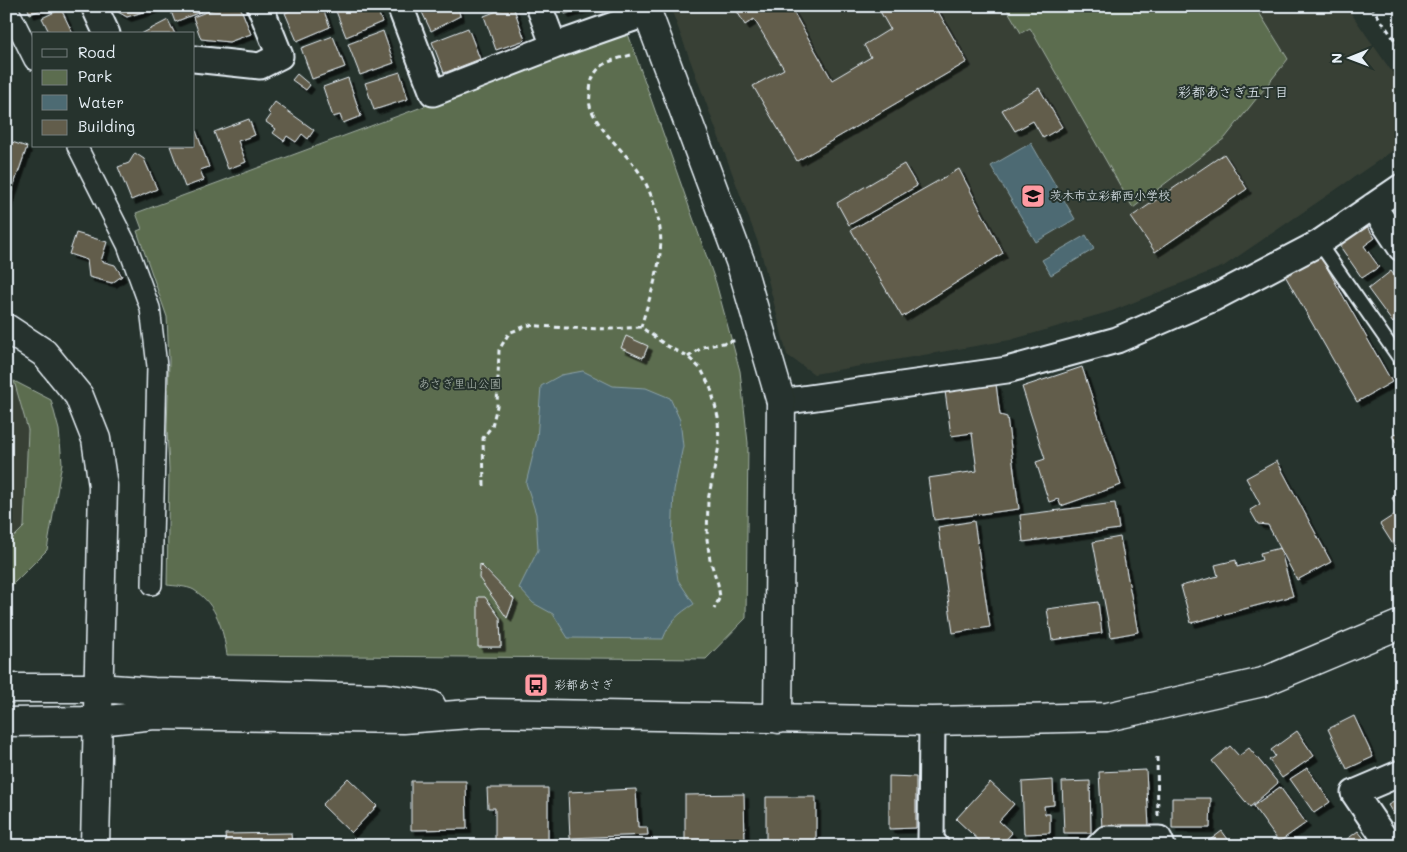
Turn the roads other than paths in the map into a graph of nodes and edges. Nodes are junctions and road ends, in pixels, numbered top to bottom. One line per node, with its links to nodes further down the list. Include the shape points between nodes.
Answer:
1 (7, 6): 9 (street)
2 (94, 6): 7 (street)
3 (260, 6): 10 (street, via 280,56 260,66)
4 (400, 6): 8 (street, via 433,94)
5 (539, 6): 8 (street)
6 (647, 10): 8 (street); 18 (street, via 740,261)
7 (106, 32)
8 (554, 46)
9 (32, 56)
10 (195, 59)
11 (79, 148): 19 (street, via 127,245 150,308 157,366)
12 (1401, 187): 13 (street)
13 (1373, 206): 14 (street); 15 (street)
14 (1319, 243): 17 (lane); 18 (street, via 1214,298 1117,340 1006,370)
15 (1401, 248)
16 (6, 328): 22 (street, via 44,353 79,396 96,440 103,486)
17 (1401, 361)
18 (781, 402): 24 (street)
19 (152, 585)
20 (1401, 624): 25 (street, via 1263,682 1107,717)
21 (6, 688): 22 (street)
22 (98, 688): 23 (street, via 385,698); 27 (street)
23 (483, 713): 24 (street); 27 (street, via 403,719 154,715)
24 (778, 719): 25 (street)
25 (932, 721): 30 (street)
26 (6, 722): 27 (street)
27 (99, 722): 31 (street)
28 (1401, 773): 33 (street, via 1354,793)
29 (1160, 842): 32 (street, via 1106,839)
30 (928, 844)
31 (96, 846)
32 (1099, 846)
33 (1390, 846)

